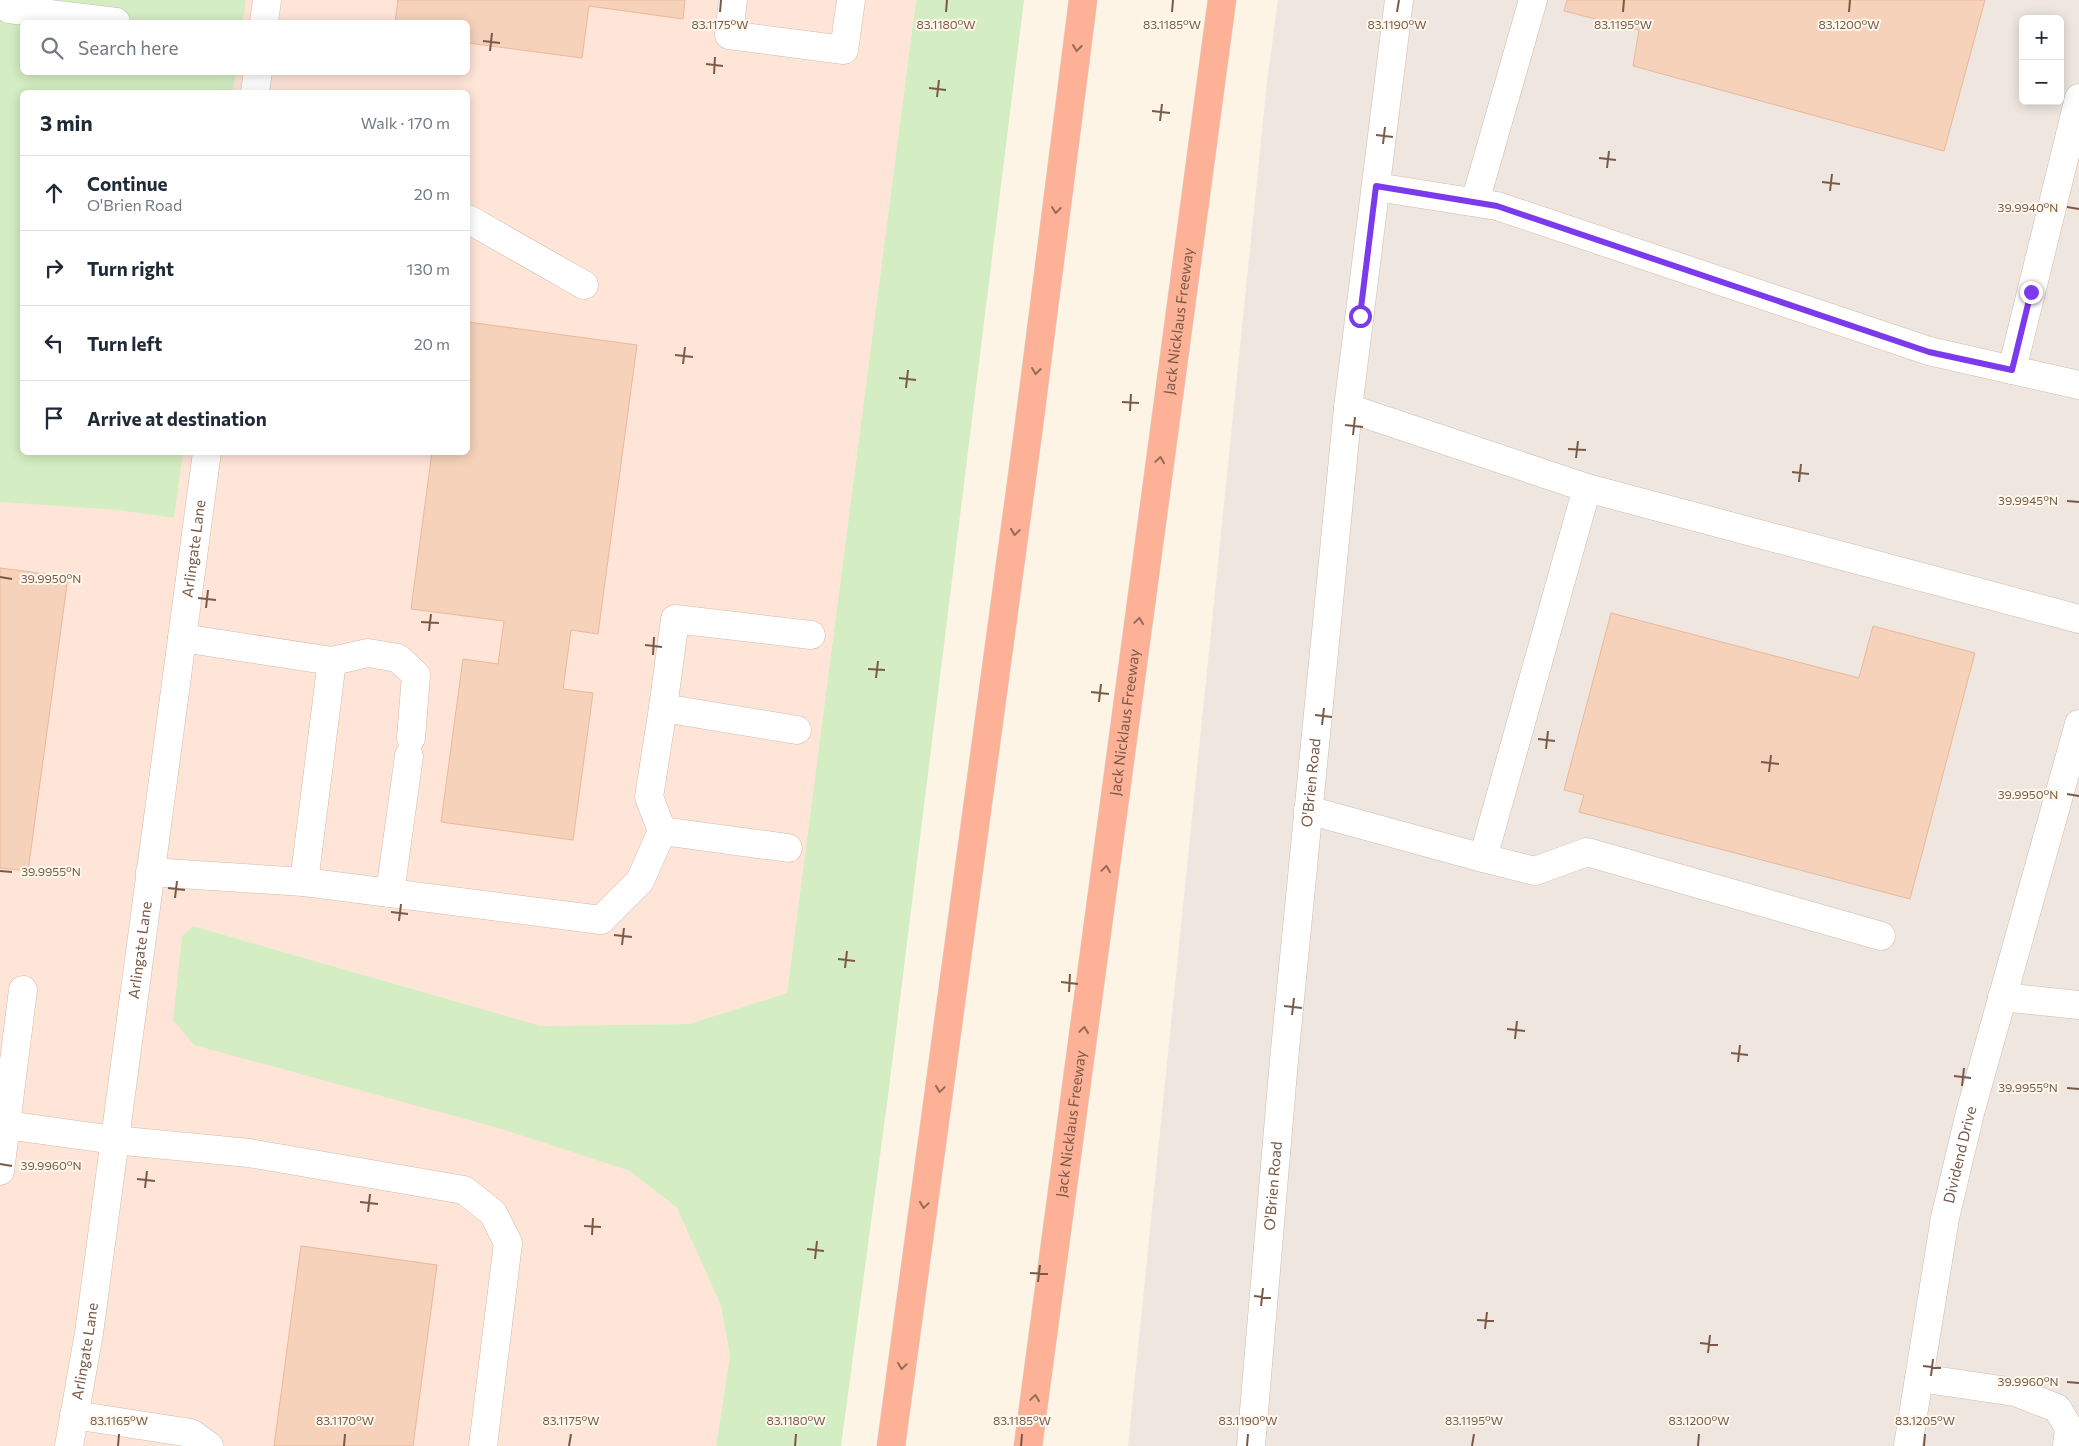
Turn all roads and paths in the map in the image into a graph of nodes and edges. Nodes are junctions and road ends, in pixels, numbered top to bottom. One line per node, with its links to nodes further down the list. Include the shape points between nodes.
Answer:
1 (3, 0): 10 (street, via 9,9)
2 (70, 0): 10 (street)
3 (268, 0): 12 (street)
4 (733, 0): 5 (street, via 729,35 844,50)
5 (851, 0)
6 (1083, 0): 51 (highway, one-way to 51)
7 (1222, 0): 52 (highway, Jack Nicklaus Freeway, one-way to 7)
8 (1399, 0): 16 (street, O'Brien Road)
9 (1533, 0): 17 (street)
10 (42, 13): 11 (street)
11 (100, 20)
12 (264, 20)
13 (258, 75): 14 (street)
14 (255, 90)
15 (2079, 98): 20 (street)
16 (1376, 186): 17 (street); 22 (street, O'Brien Road)
17 (1475, 202): 20 (street, via 1497,206 1929,352)
18 (470, 220): 19 (street)
19 (584, 285)
20 (2012, 370): 21 (street)
21 (2079, 385)
22 (1348, 408): 24 (street); 32 (street, O'Brien Road)
23 (208, 455): 27 (street, Arlingate Lane)
24 (1587, 488): 25 (street); 35 (street)
25 (2079, 619)
26 (811, 636): 29 (street, via 675,619)
27 (182, 638): 28 (street); 36 (street, Arlingate Lane)
28 (332, 661): 37 (street); 38 (street, via 368,653 398,658 416,675 410,747)
29 (663, 708): 31 (street); 33 (street, via 649,797)
30 (2079, 724): 41 (street, Dividend Drive)
31 (797, 730)
32 (1308, 810): 35 (street); 53 (street, O'Brien Road)
33 (662, 831): 34 (street); 38 (street, via 640,881 601,920)
34 (788, 848)
35 (1483, 858): 39 (street, via 1535,871 1587,852)
36 (150, 872): 37 (street); 44 (street, Arlingate Lane)
37 (304, 882): 38 (street)
38 (390, 893)
39 (1881, 936)
40 (23, 990): 43 (street)
41 (2002, 997): 42 (street); 46 (street, Dividend Drive, via 1945,1218)
42 (2079, 1005)
43 (3, 1124): 44 (street); 45 (street)
44 (114, 1140): 47 (street, Arlingate Lane, via 89,1333); 50 (street, via 249,1154 464,1190 493,1213 508,1243)
45 (0, 1171)
46 (1919, 1378): 54 (street, Dividend Drive); 55 (street, via 2015,1392 2057,1408 2069,1428)
47 (74, 1415): 48 (street, Arlingate Lane); 49 (street, via 191,1433)
48 (69, 1446)
49 (209, 1446)
50 (483, 1446)
51 (891, 1446)
52 (1028, 1446)
53 (1250, 1446)
54 (1908, 1446)
55 (2067, 1446)

